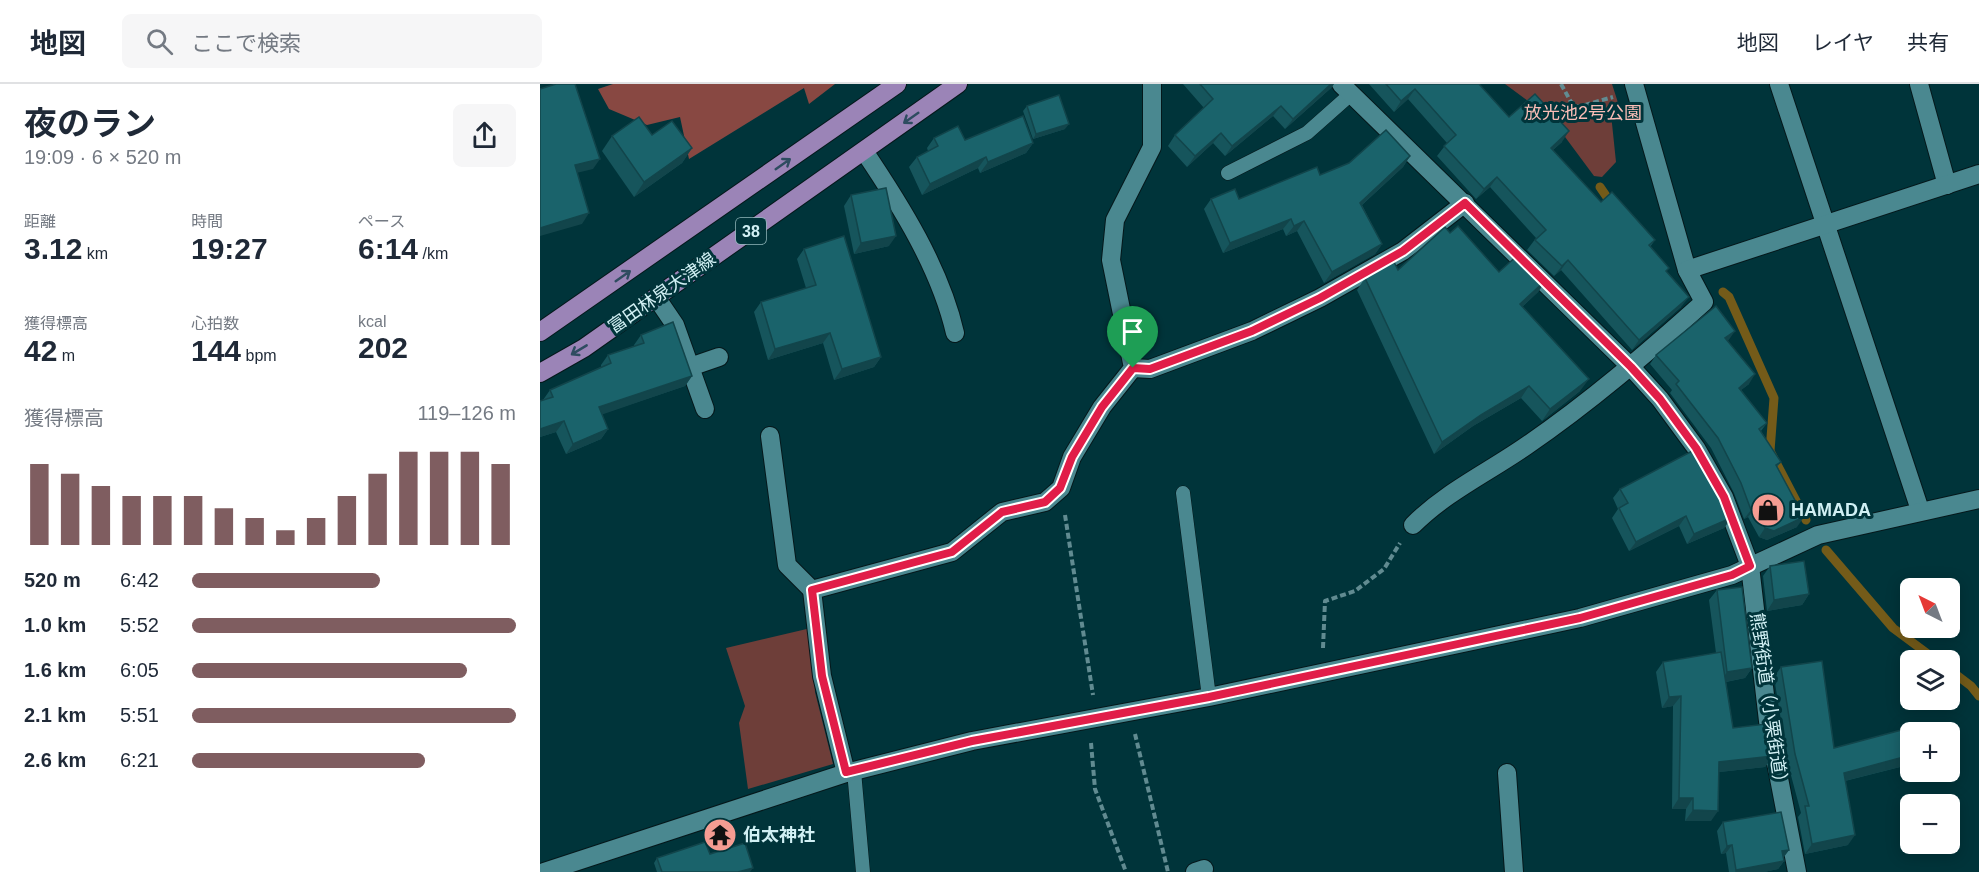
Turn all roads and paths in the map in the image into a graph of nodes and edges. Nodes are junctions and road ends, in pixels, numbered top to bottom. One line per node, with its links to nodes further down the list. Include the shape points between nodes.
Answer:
1 (897, 84): 17 (main road, 富田林泉大津線 / 38, one-way to 1)
2 (958, 84): 9 (main road, 富田林泉大津線 / 38, one-way to 9)
3 (1152, 84): 22 (street, via 1152,147 1114,220 1111,261)
4 (1561, 84): 7 (path, via 1571,102 1578,106 1594,104)
5 (1779, 84): 14 (street)
6 (1919, 84): 12 (street)
7 (1635, 86): 15 (street)
8 (1346, 89): 10 (lane, via 1307,133); 13 (street)
9 (864, 151): 16 (main road, 富田林泉大津線 / 38); 18 (street, via 933,268)
10 (1228, 173)
11 (1979, 174): 12 (street)
12 (1947, 184): 14 (street)
13 (1465, 203): 21 (street); 22 (street, via 1403,251 1320,298 1252,331 1191,354 1150,369)
14 (1824, 226): 15 (street); 29 (street)
15 (1687, 270): 21 (street, via 1704,302)
16 (656, 297): 20 (street, via 675,324); 23 (main road, 富田林泉大津線 / 38, one-way to 23, via 584,348)
17 (540, 332)
18 (955, 333)
19 (719, 357): 20 (street)
20 (690, 367): 24 (street)
21 (1631, 367): 30 (street, via 1526,446 1435,504); 31 (street, 熊野街道（小栗街道）, via 1696,448 1724,497)
22 (1133, 368): 26 (street, via 1102,407 1072,457)
23 (540, 373)
24 (705, 409)
25 (770, 436): 32 (street, via 787,565)
26 (1060, 488): 32 (street, via 1045,502 1002,512 952,552); 36 (path)
27 (1183, 493): 34 (lane)
28 (1979, 499): 29 (street)
29 (1920, 510): 31 (street, via 1818,536)
30 (1413, 525): 33 (path, via 1384,570 1355,591 1325,601)
31 (1750, 566): 33 (street, via 1732,575 1580,618); 44 (street, 熊野街道（小栗街道）, via 1768,721)
32 (812, 590): 37 (street, via 822,676)
33 (1323, 673): 34 (street)
34 (1209, 697): 35 (street)
35 (1129, 710): 36 (street); 42 (path)
36 (1093, 717): 37 (street, via 972,741); 41 (path, via 1095,789)
37 (850, 772): 39 (street); 40 (lane)
38 (1508, 773): 43 (street)
39 (553, 870)
40 (863, 872)
41 (1126, 872)
42 (1168, 872)
43 (1514, 872)
44 (1797, 872)

